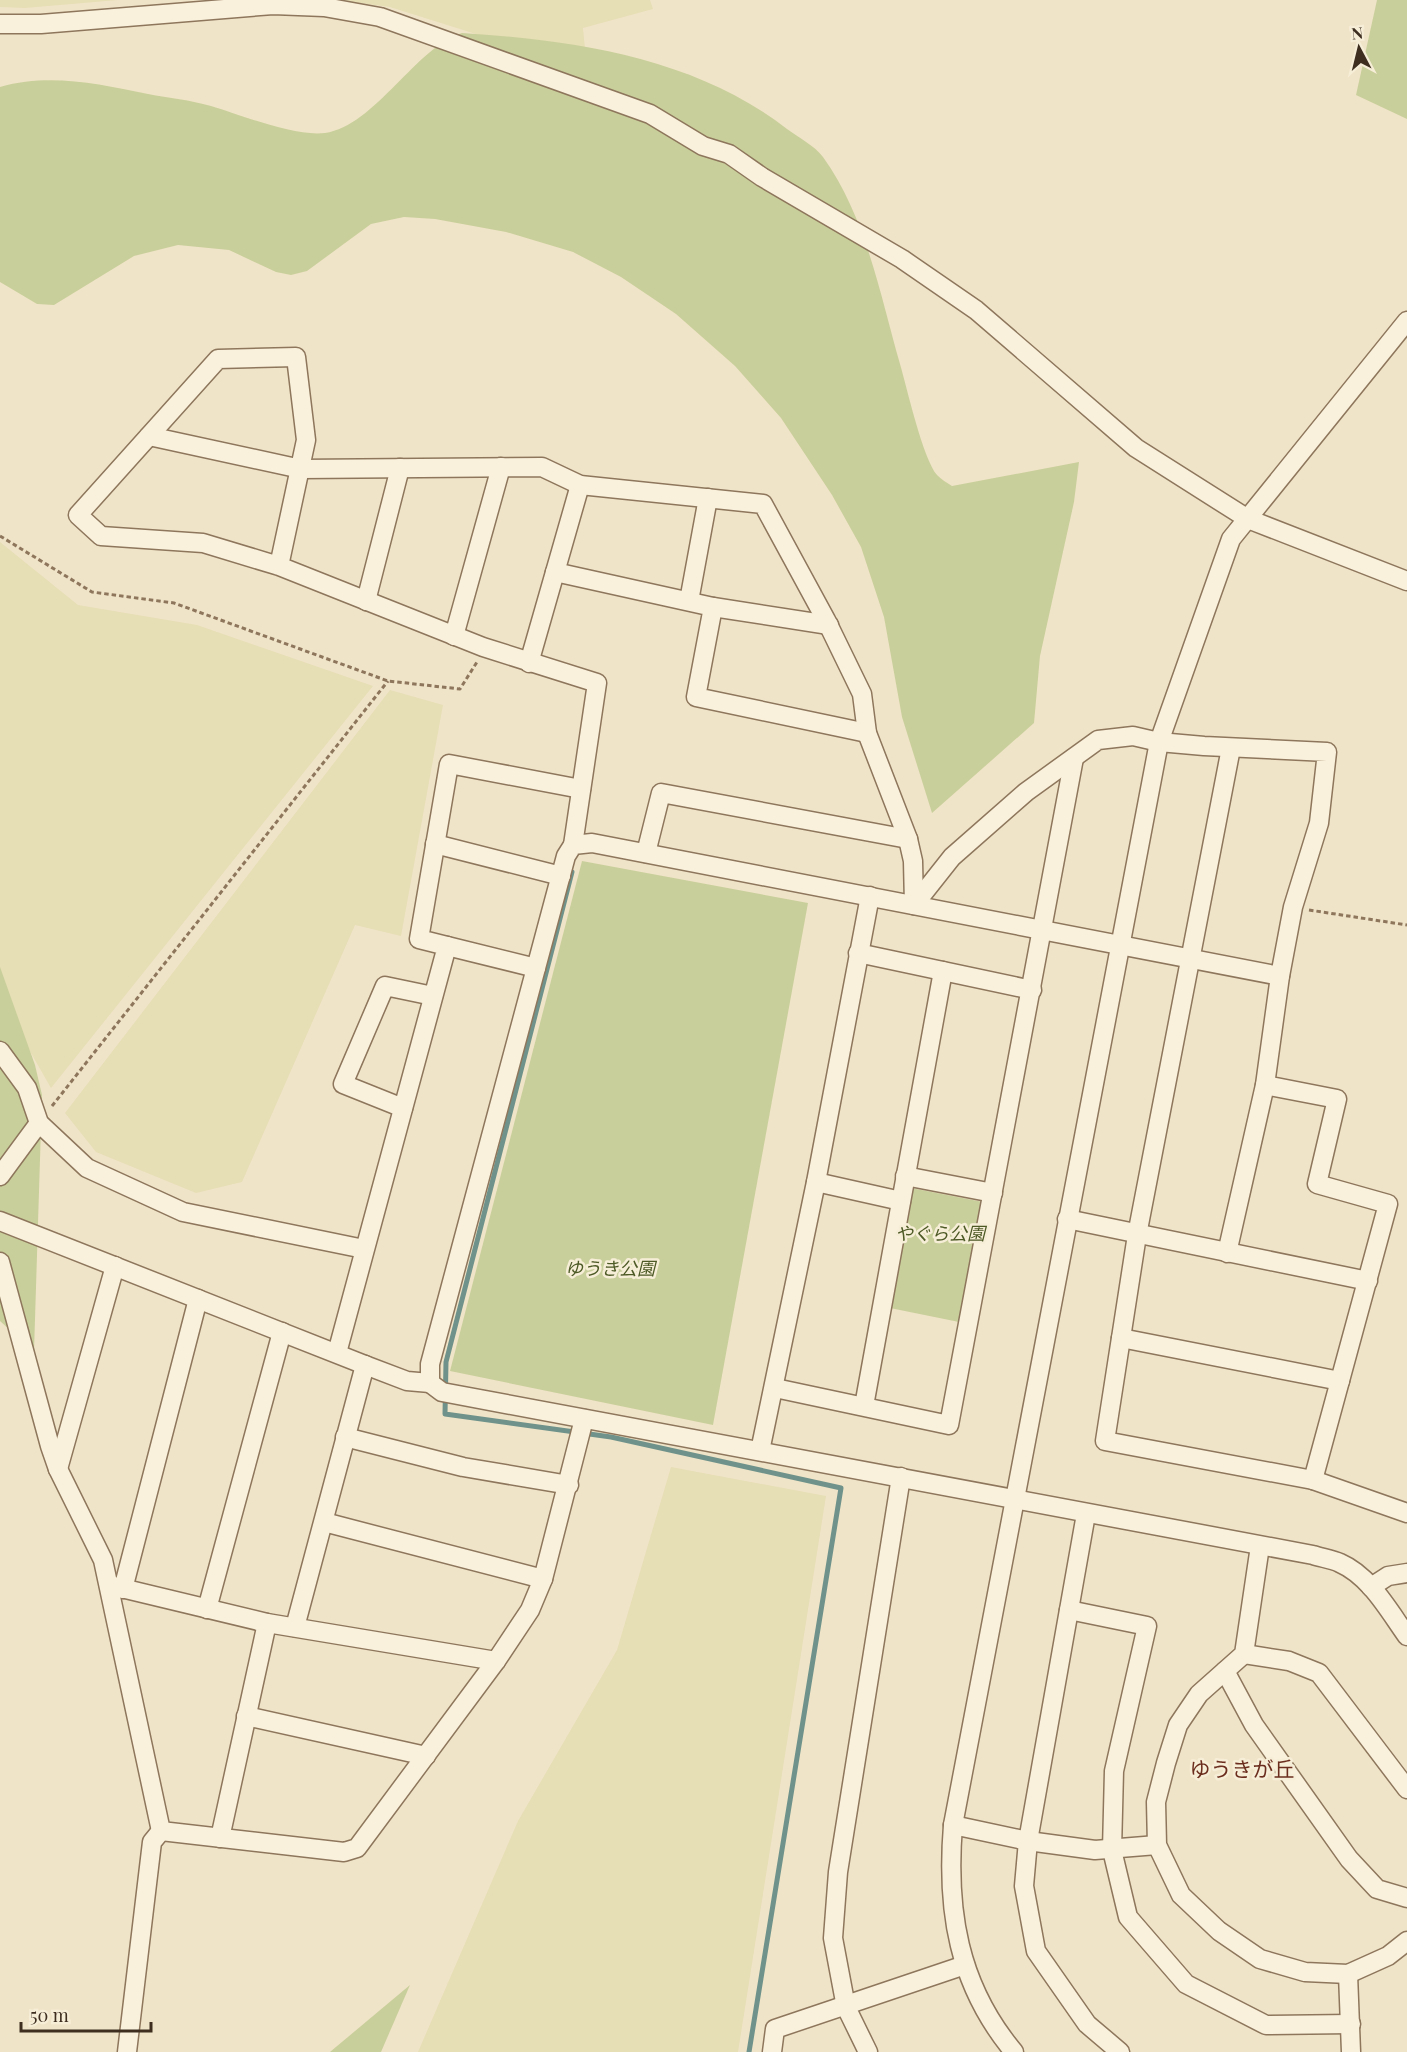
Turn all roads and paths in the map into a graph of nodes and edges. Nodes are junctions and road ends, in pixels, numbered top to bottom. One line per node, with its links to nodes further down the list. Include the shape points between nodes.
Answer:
1 (0, 24): 9 (street, via 273,5 324,7 380,17 650,114 703,146 729,154 902,259 976,310 1136,448)
2 (1407, 321): 9 (street)
3 (149, 436): 6 (street); 6 (street, via 218,359 296,357 306,440); 11 (street, via 78,514 100,536 202,543)
4 (501, 467): 5 (street); 7 (street, via 542,467); 18 (street)
5 (400, 468): 6 (street); 14 (street)
6 (301, 469): 11 (street)
7 (580, 485): 8 (street); 12 (street)
8 (708, 498): 15 (street); 17 (street, via 763,504)
9 (1248, 519): 13 (street); 23 (street, via 1230,539)
10 (0, 536): 21 (path, via 92,592 174,603)
11 (279, 566): 14 (street)
12 (555, 572): 15 (street); 20 (street)
13 (1407, 581)
14 (366, 601): 18 (street)
15 (689, 601): 16 (street)
16 (713, 606): 17 (street); 22 (street, via 696,697)
17 (829, 625): 22 (street, via 862,694)
18 (454, 636): 19 (street)
19 (483, 647): 20 (street); 21 (path, via 460,689)
20 (529, 663): 26 (street, via 597,684)
21 (388, 681): 49 (path)
22 (867, 733): 27 (street)
23 (1159, 742): 24 (street); 25 (street, via 1132,736 1098,740); 37 (street)
24 (1231, 748): 34 (street, via 1327,752 1319,823); 40 (street)
25 (1074, 758): 33 (street, via 1026,792 952,857); 36 (street)
26 (581, 789): 28 (street, via 449,764); 29 (street)
27 (908, 839): 30 (street, via 661,793); 33 (street, via 913,861)
28 (435, 844): 31 (street); 38 (street, via 419,939)
29 (573, 845): 30 (street, via 592,843); 31 (street)
30 (646, 853): 32 (street)
31 (561, 876): 41 (street)
32 (870, 896): 33 (street); 39 (street)
33 (914, 906): 36 (street)
34 (1293, 907): 35 (path); 43 (street)
35 (1407, 925)
36 (1043, 931): 37 (street); 44 (street)
37 (1118, 944): 40 (street); 55 (street)
38 (447, 946): 41 (street); 45 (street)
39 (858, 953): 42 (street); 52 (street)
40 (1192, 958): 43 (street); 57 (street)
41 (536, 968): 69 (street, via 430,1364)
42 (943, 971): 44 (street); 51 (street)
43 (1280, 976): 47 (street)
44 (1032, 990): 53 (street)
45 (433, 996): 48 (street); 48 (street, via 385,986 343,1084)
46 (0, 1051): 49 (street, via 27,1089)
47 (1265, 1085): 59 (street); 62 (street, via 1337,1098 1317,1184 1388,1204)
48 (403, 1108): 58 (street)
49 (39, 1123): 50 (street); 58 (street, via 87,1168 183,1212)
50 (0, 1176)
51 (906, 1176): 53 (street); 54 (street)
52 (816, 1182): 54 (street); 70 (street)
53 (993, 1193): 71 (street, via 949,1425)
54 (901, 1201): 71 (street)
55 (1067, 1219): 57 (street); 79 (street)
56 (0, 1221): 61 (street)
57 (1137, 1235): 59 (street); 65 (street)
58 (364, 1249): 66 (street)
59 (1227, 1253): 62 (street)
60 (0, 1262): 75 (street)
61 (115, 1266): 63 (street); 75 (street)
62 (1368, 1281): 68 (street)
63 (198, 1299): 64 (street); 86 (street)
64 (282, 1332): 66 (street); 88 (street)
65 (1121, 1338): 68 (street); 77 (street, via 1105,1441)
66 (337, 1353): 67 (street)
67 (365, 1365): 69 (street, via 407,1381); 73 (street)
68 (1340, 1381): 77 (street)
69 (430, 1383): 72 (street, via 442,1392)
70 (775, 1388): 71 (street); 74 (street)
71 (864, 1406)
72 (584, 1419): 74 (street); 78 (street)
73 (345, 1437): 78 (street, via 463,1467); 82 (street)
74 (760, 1451): 76 (street)
75 (58, 1469): 86 (street)
76 (901, 1477): 79 (street); 109 (street, via 838,1872 833,1938)
77 (1312, 1480): 80 (street)
78 (568, 1485): 85 (street)
79 (1013, 1499): 81 (street); 99 (street)
80 (1407, 1513)
81 (1086, 1514): 83 (street); 89 (street)
82 (324, 1522): 85 (street); 91 (street)
83 (1260, 1546): 87 (street, via 1340,1563); 93 (street)
84 (1407, 1573): 87 (street, via 1388,1576)
85 (543, 1579): 94 (street, via 530,1610)
86 (116, 1587): 88 (street); 100 (street)
87 (1371, 1587): 92 (street)
88 (207, 1609): 90 (street)
89 (1069, 1610): 102 (street); 104 (street, via 1147,1626 1114,1771)
90 (267, 1623): 91 (street); 96 (street)
91 (295, 1627): 94 (street)
92 (1407, 1636)
93 (1244, 1654): 95 (street); 98 (street, via 1289,1661 1319,1673)
94 (496, 1661): 97 (street)
95 (1225, 1671): 103 (street, via 1199,1694 1178,1725 1156,1802); 105 (street, via 1254,1725 1349,1859 1377,1889)
96 (246, 1716): 97 (street); 101 (street)
97 (426, 1756): 101 (street, via 357,1848 344,1852)
98 (1407, 1789)
99 (953, 1825): 102 (street); 107 (street, via 951,1899)
100 (161, 1831): 101 (street); 111 (street, via 152,1842)
101 (220, 1838)
102 (1028, 1841): 104 (street); 115 (street, via 1024,1886 1036,1951 1088,2024)
103 (1157, 1845): 104 (street); 108 (street, via 1181,1894 1219,1931 1260,1959 1305,1972)
104 (1112, 1850): 110 (street, via 1128,1917 1186,1984 1266,2025)
105 (1407, 1898)
106 (1407, 1941): 108 (street, via 1388,1956)
107 (965, 1965): 109 (street); 114 (street, via 986,2012)
108 (1348, 1974): 110 (street)
109 (846, 2007): 112 (street, via 775,2029); 113 (street)
110 (1351, 2024): 116 (street)
111 (127, 2052)
112 (772, 2052)
113 (868, 2052)
114 (1014, 2052)
115 (1120, 2052)
116 (1351, 2052)

